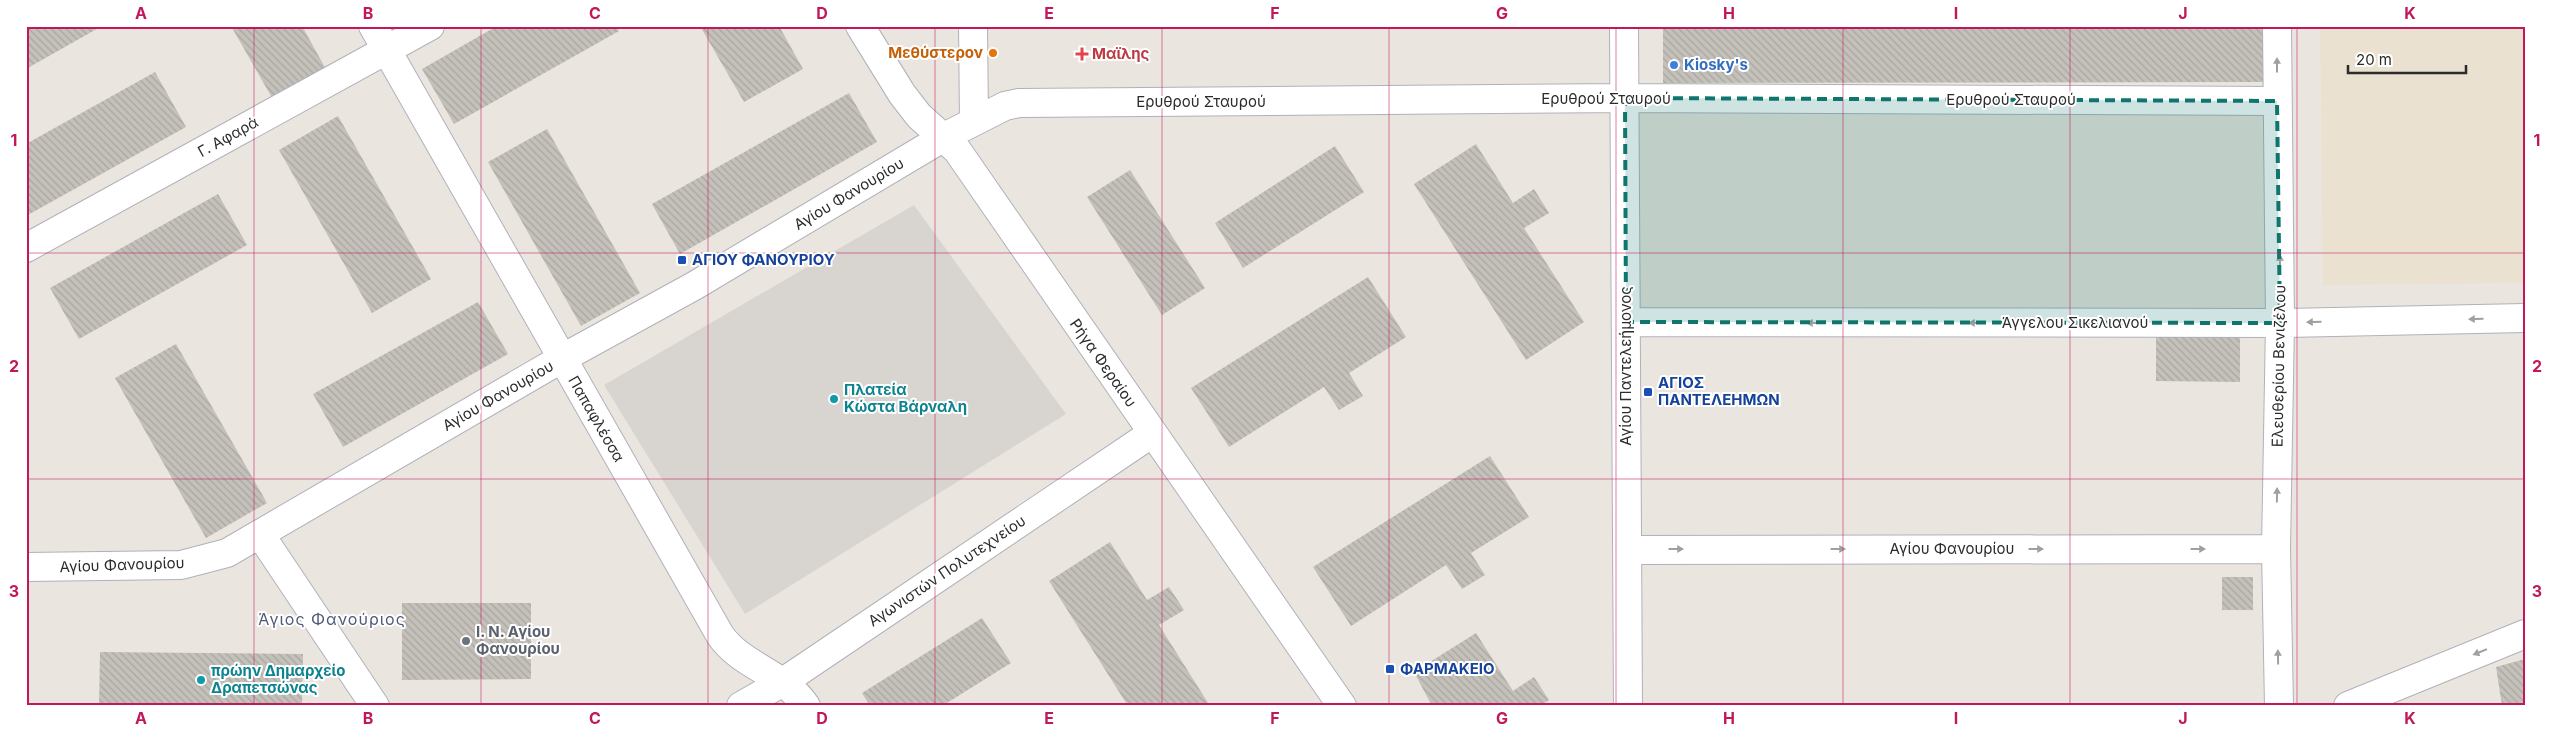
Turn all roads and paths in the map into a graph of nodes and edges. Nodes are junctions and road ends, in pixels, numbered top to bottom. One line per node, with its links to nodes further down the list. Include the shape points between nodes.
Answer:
1 (373, 26): 7 (street, Παπαφλέσσα)
2 (430, 26): 7 (street, Γ. Αφαρά)
3 (860, 26): 11 (street, Ρήγα Φεραίου, via 902,94 919,116)
4 (972, 26): 10 (street)
5 (1624, 26): 8 (street, Αγίου Παντελεήμονος)
6 (2277, 26): 9 (street, Ελευθερίου Βενιζέλου, one-way to 6)
7 (387, 50): 12 (street, Γ. Αφαρά); 16 (street, Παπαφλέσσα)
8 (1624, 98): 9 (street, Ερυθρού Σταυρού); 10 (street, Ερυθρού Σταυρού, via 1019,103); 14 (street, Αγίου Παντελεήμονος)
9 (2277, 101): 15 (street, Ελευθερίου Βενιζέλου, one-way to 9)
10 (974, 121): 11 (street, Ερυθρού Σταυρού)
11 (944, 137): 16 (street, Αγίου Φανουρίου, via 694,286); 17 (street, Ρήγα Φεραίου, via 962,158)
12 (26, 248)
13 (2525, 318): 15 (street, Άγγελου Σικελιανού, one-way to 15)
14 (1626, 322): 15 (street, Άγγελου Σικελιανού, one-way to 14); 20 (street, Αγίου Παντελεήμονος)
15 (2280, 323): 19 (street, Ελευθερίου Βενιζέλου, one-way to 15)
16 (561, 359): 18 (street, Αγίου Φανουρίου); 23 (street, Παπαφλέσσα, via 720,635 737,653)
17 (1151, 434): 23 (street, Αγωνιστών Πολυτεχνείου); 27 (street, Ρήγα Φεραίου)
18 (260, 534): 21 (street, Αγίου Φανουρίου, via 227,554 181,565); 24 (street)
19 (2276, 549): 20 (street, Αγίου Φανουρίου, one-way to 19); 29 (street, Ελευθερίου Βενιζέλου, one-way to 19)
20 (1627, 550): 28 (street, Αγίου Παντελεήμονος)
21 (26, 567)
22 (2525, 634): 30 (street, one-way to 30)
23 (783, 682): 25 (street, Αγωνιστών Πολυτεχνείου); 26 (street, Παπαφλέσσα)
24 (375, 706)
25 (741, 706)
26 (806, 706)
27 (1342, 706)
28 (1628, 706)
29 (2279, 706)
30 (2348, 706)

